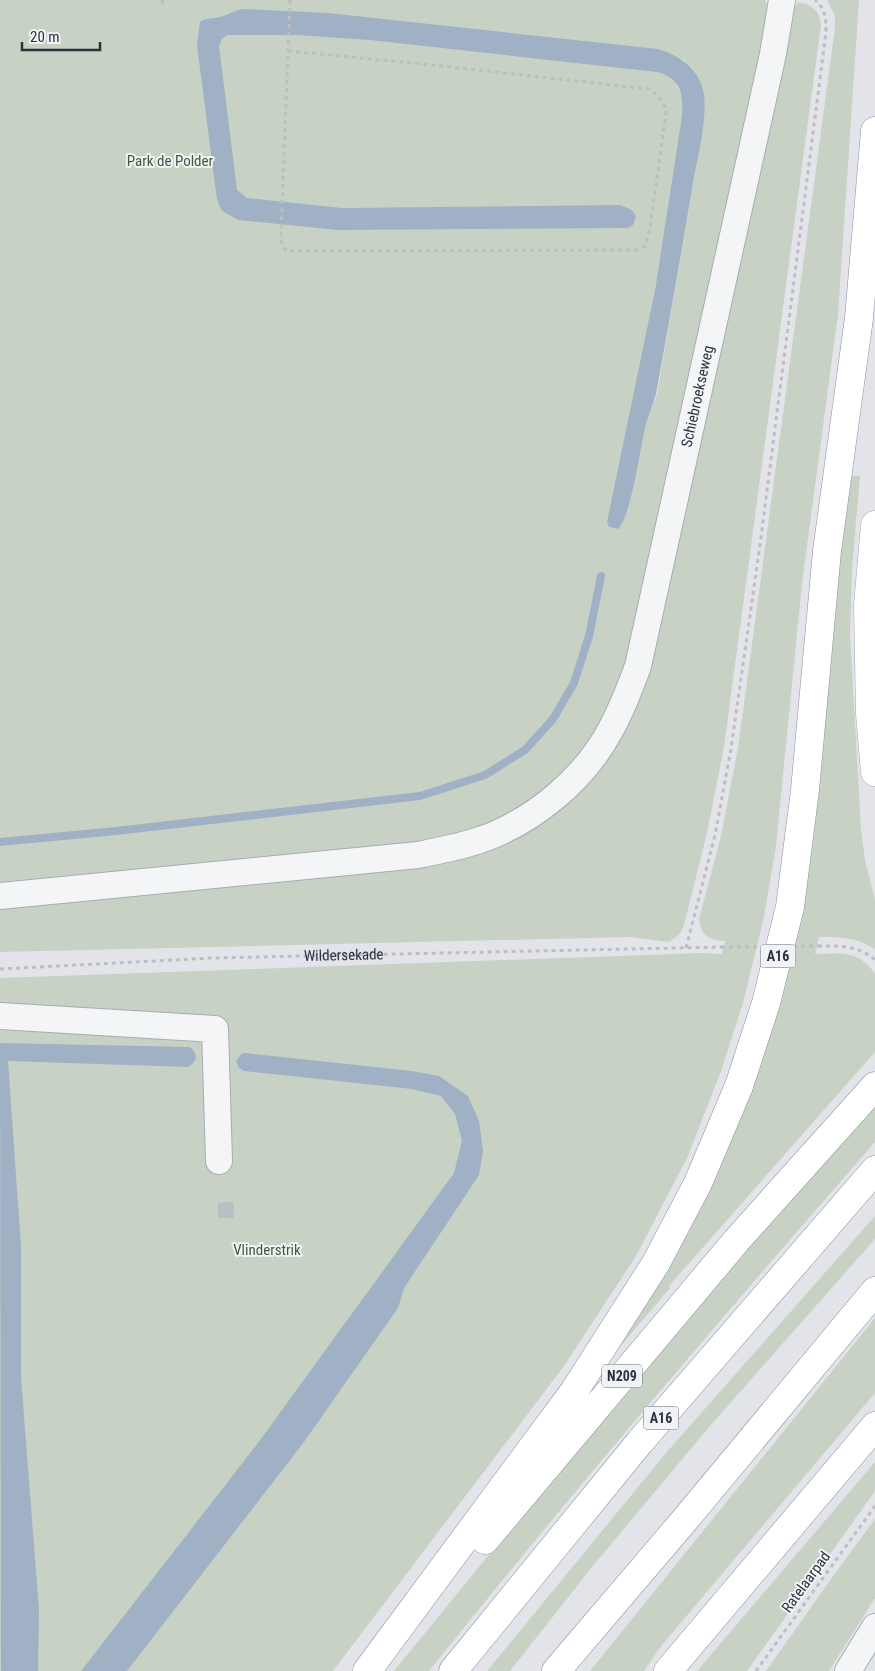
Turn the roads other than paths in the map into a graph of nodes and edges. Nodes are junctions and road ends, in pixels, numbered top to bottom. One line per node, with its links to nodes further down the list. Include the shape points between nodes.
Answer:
1 (782, 0): 5 (street, Schiebroekseweg, via 767,82 638,666 611,730 574,779 536,812 478,841 449,848 408,856)
2 (875, 132): 13 (main road, A16, via 859,318 827,551 804,800 790,907 739,1086 698,1182 656,1263 575,1390)
3 (875, 525): 4 (main road, via 868,605 870,714)
4 (875, 772)
5 (0, 896)
6 (0, 1016): 8 (street, via 215,1029)
7 (875, 1086): 14 (main road, N209, via 737,1240)
8 (219, 1161)
9 (875, 1170): 15 (main road, A16, via 639,1443)
10 (875, 1291): 16 (main road)
11 (875, 1426): 17 (main road)
12 (875, 1626): 18 (street)
13 (367, 1671)
14 (374, 1671)
15 (453, 1671)
16 (556, 1671)
17 (668, 1671)
18 (848, 1671)

